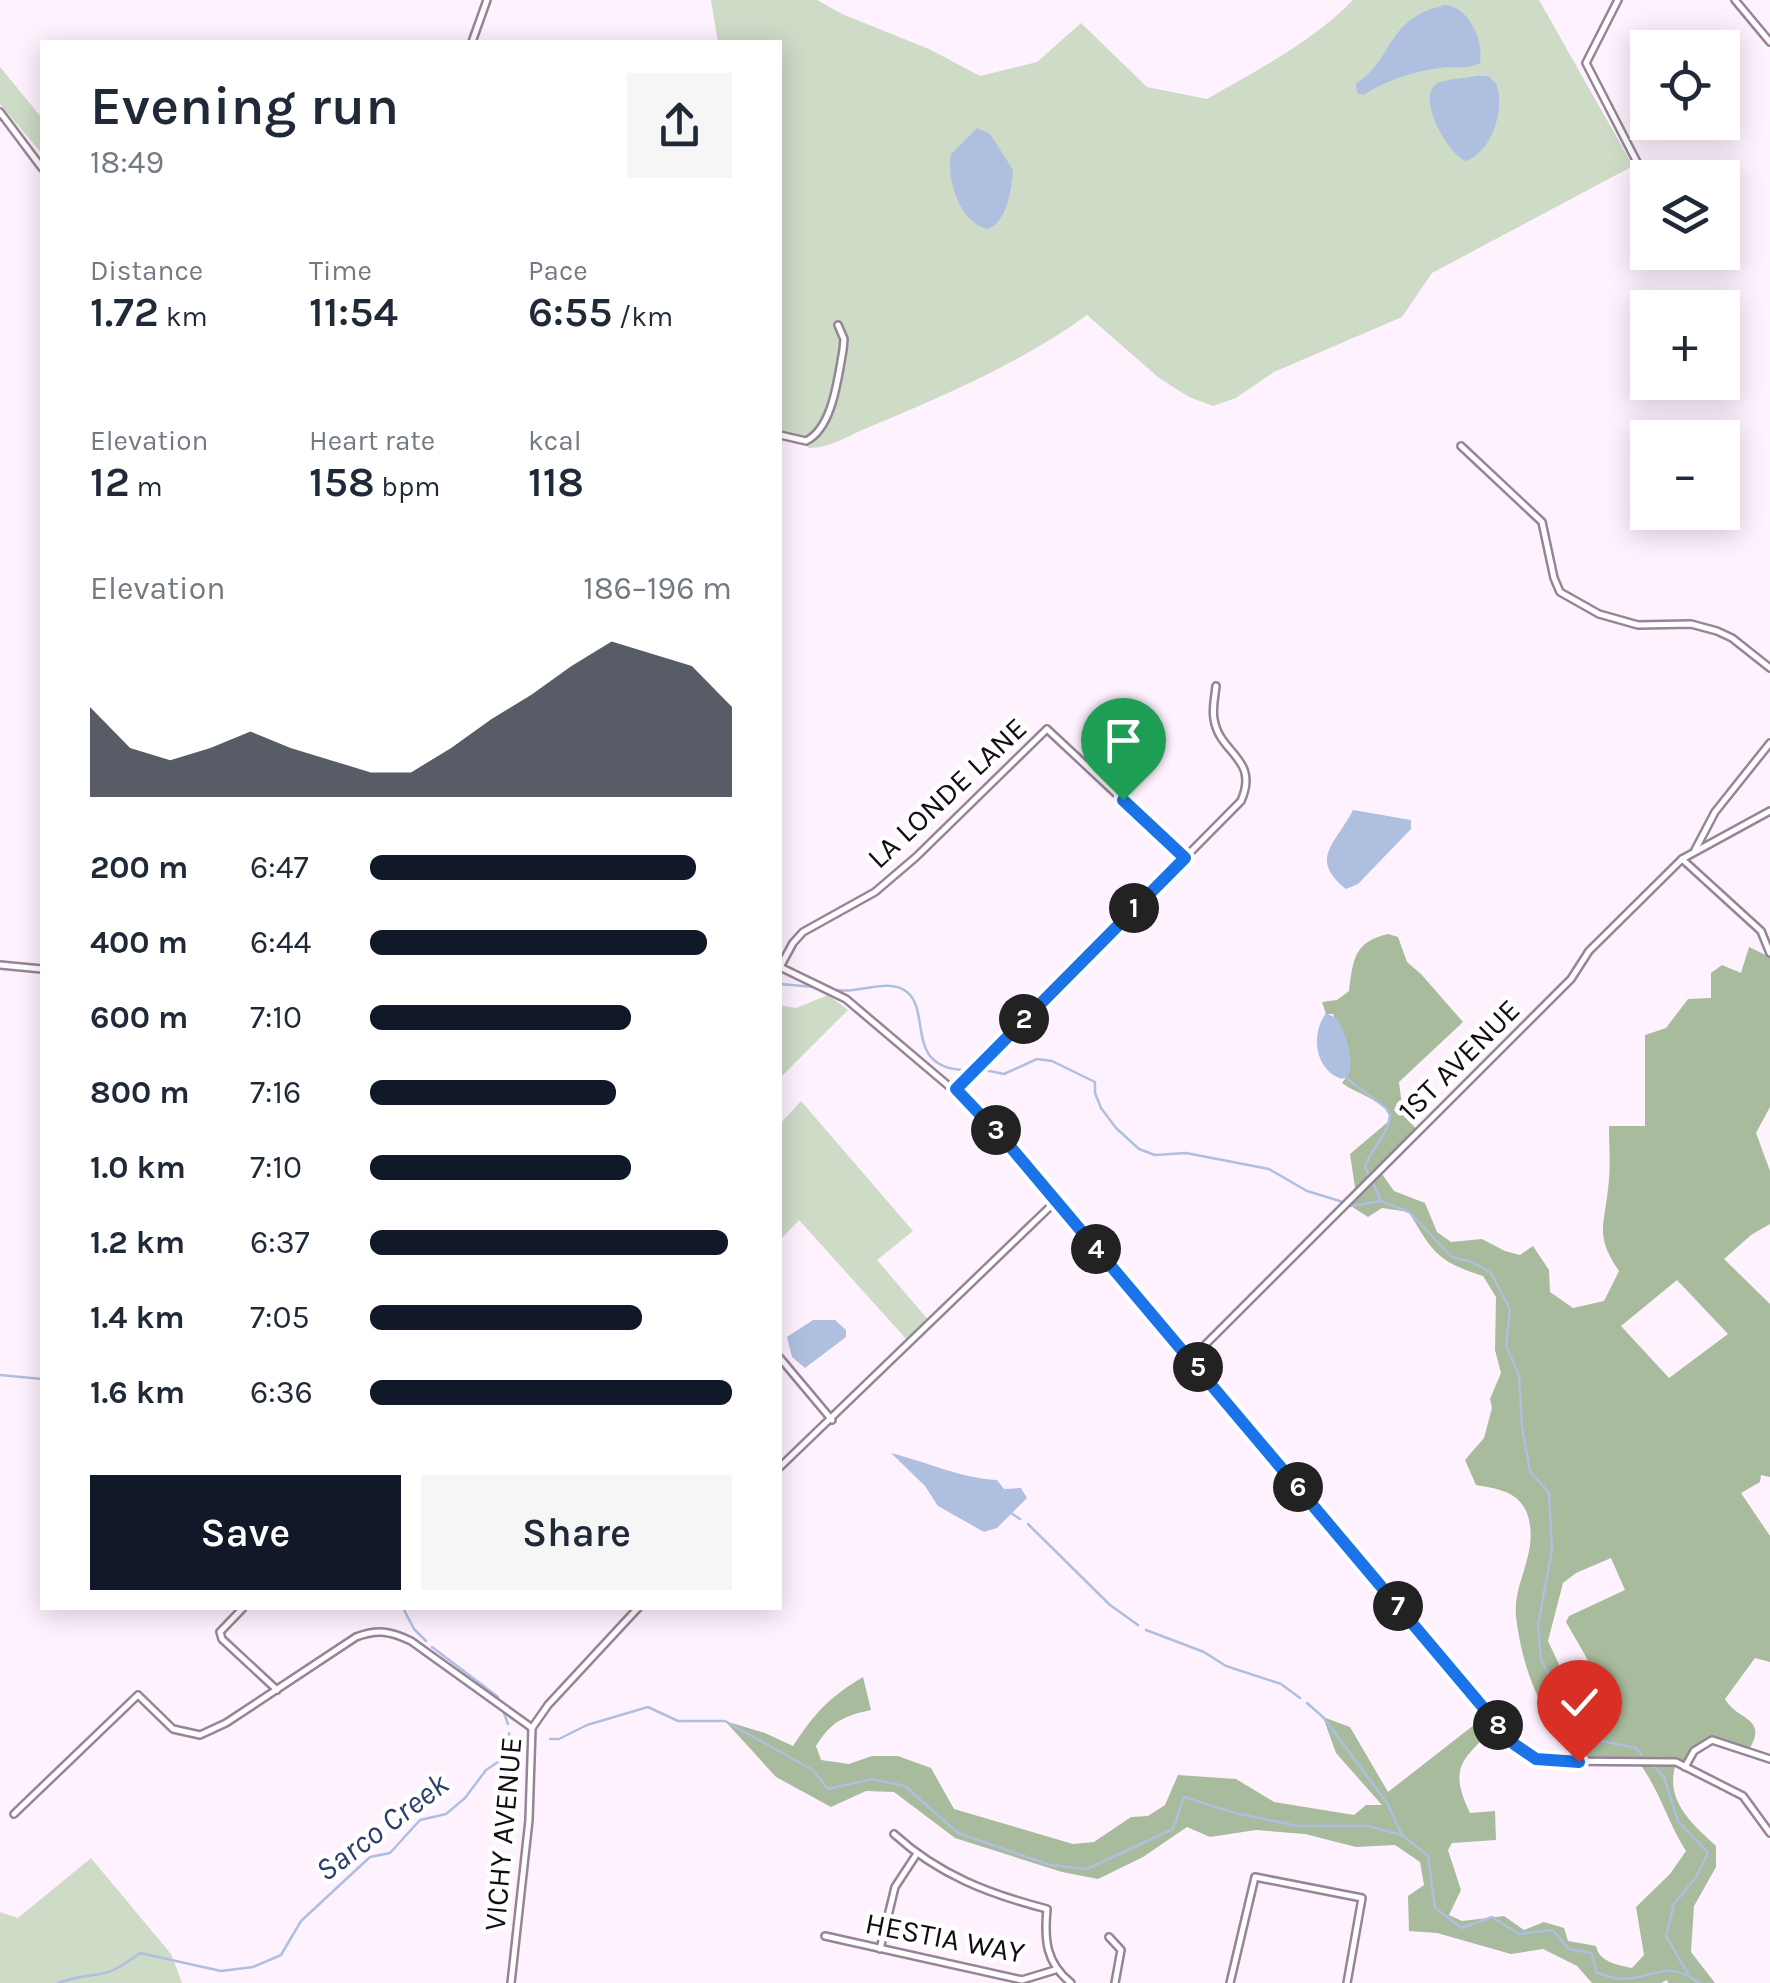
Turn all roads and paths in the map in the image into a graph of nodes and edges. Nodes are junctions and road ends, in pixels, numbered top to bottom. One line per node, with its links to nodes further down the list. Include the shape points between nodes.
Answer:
1 (486, 0): 4 (street)
2 (1618, 0): 7 (street, via 1586,63)
3 (1735, 0): 5 (street)
4 (473, 40)
5 (1770, 42)
6 (0, 112): 8 (street)
7 (1636, 160)
8 (40, 165)
9 (838, 325): 10 (street, via 843,350 823,425 806,441)
10 (782, 435)
11 (1460, 446): 12 (street, via 1542,522 1560,592 1599,614 1638,625 1716,631)
12 (1770, 668)
13 (1216, 686): 17 (street, via 1214,722 1246,770 1248,786)
14 (1770, 742): 16 (street)
15 (1770, 811): 16 (street, 1ST AVENUE)
16 (1694, 850): 18 (street, 1ST AVENUE)
17 (1185, 858): 20 (street, LA LONDE LANE, via 1047,729 874,892 803,932); 24 (street)
18 (1682, 859): 19 (street, via 1761,931); 27 (street, 1ST AVENUE)
19 (1770, 953)
20 (782, 963)
21 (0, 965): 23 (street)
22 (782, 968): 24 (street, via 846,999)
23 (40, 970)
24 (956, 1089): 25 (street)
25 (1056, 1201): 27 (street); 28 (street)
26 (782, 1360): 28 (street)
27 (1191, 1360): 35 (street, via 1520,1750 1549,1762)
28 (832, 1420): 29 (street)
29 (782, 1465)
30 (241, 1610): 32 (street, via 220,1632 222,1640)
31 (636, 1610): 33 (street, VICHY AVENUE)
32 (277, 1690): 33 (street, via 356,1637 385,1630 411,1641); 36 (street, via 200,1735 173,1728 138,1695)
33 (532, 1728): 44 (street, VICHY AVENUE, via 530,1820)
34 (1770, 1759): 35 (street, via 1712,1740)
35 (1684, 1766): 37 (street, via 1744,1796)
36 (14, 1814)
37 (1770, 1833)
38 (894, 1834): 39 (street)
39 (916, 1854): 42 (street, via 895,1887); 43 (street, via 976,1888 1047,1909 1045,1934)
40 (825, 1936): 42 (street, HESTIA WAY)
41 (1109, 1937): 46 (street, via 1121,1950)
42 (880, 1949): 43 (street, HESTIA WAY, via 1022,1980)
43 (1056, 1970): 45 (street)
44 (511, 1983)
45 (1071, 1983)
46 (1115, 1983)
47 (1230, 1983): 48 (street, via 1255,1877 1362,1898)
48 (1347, 1983)

